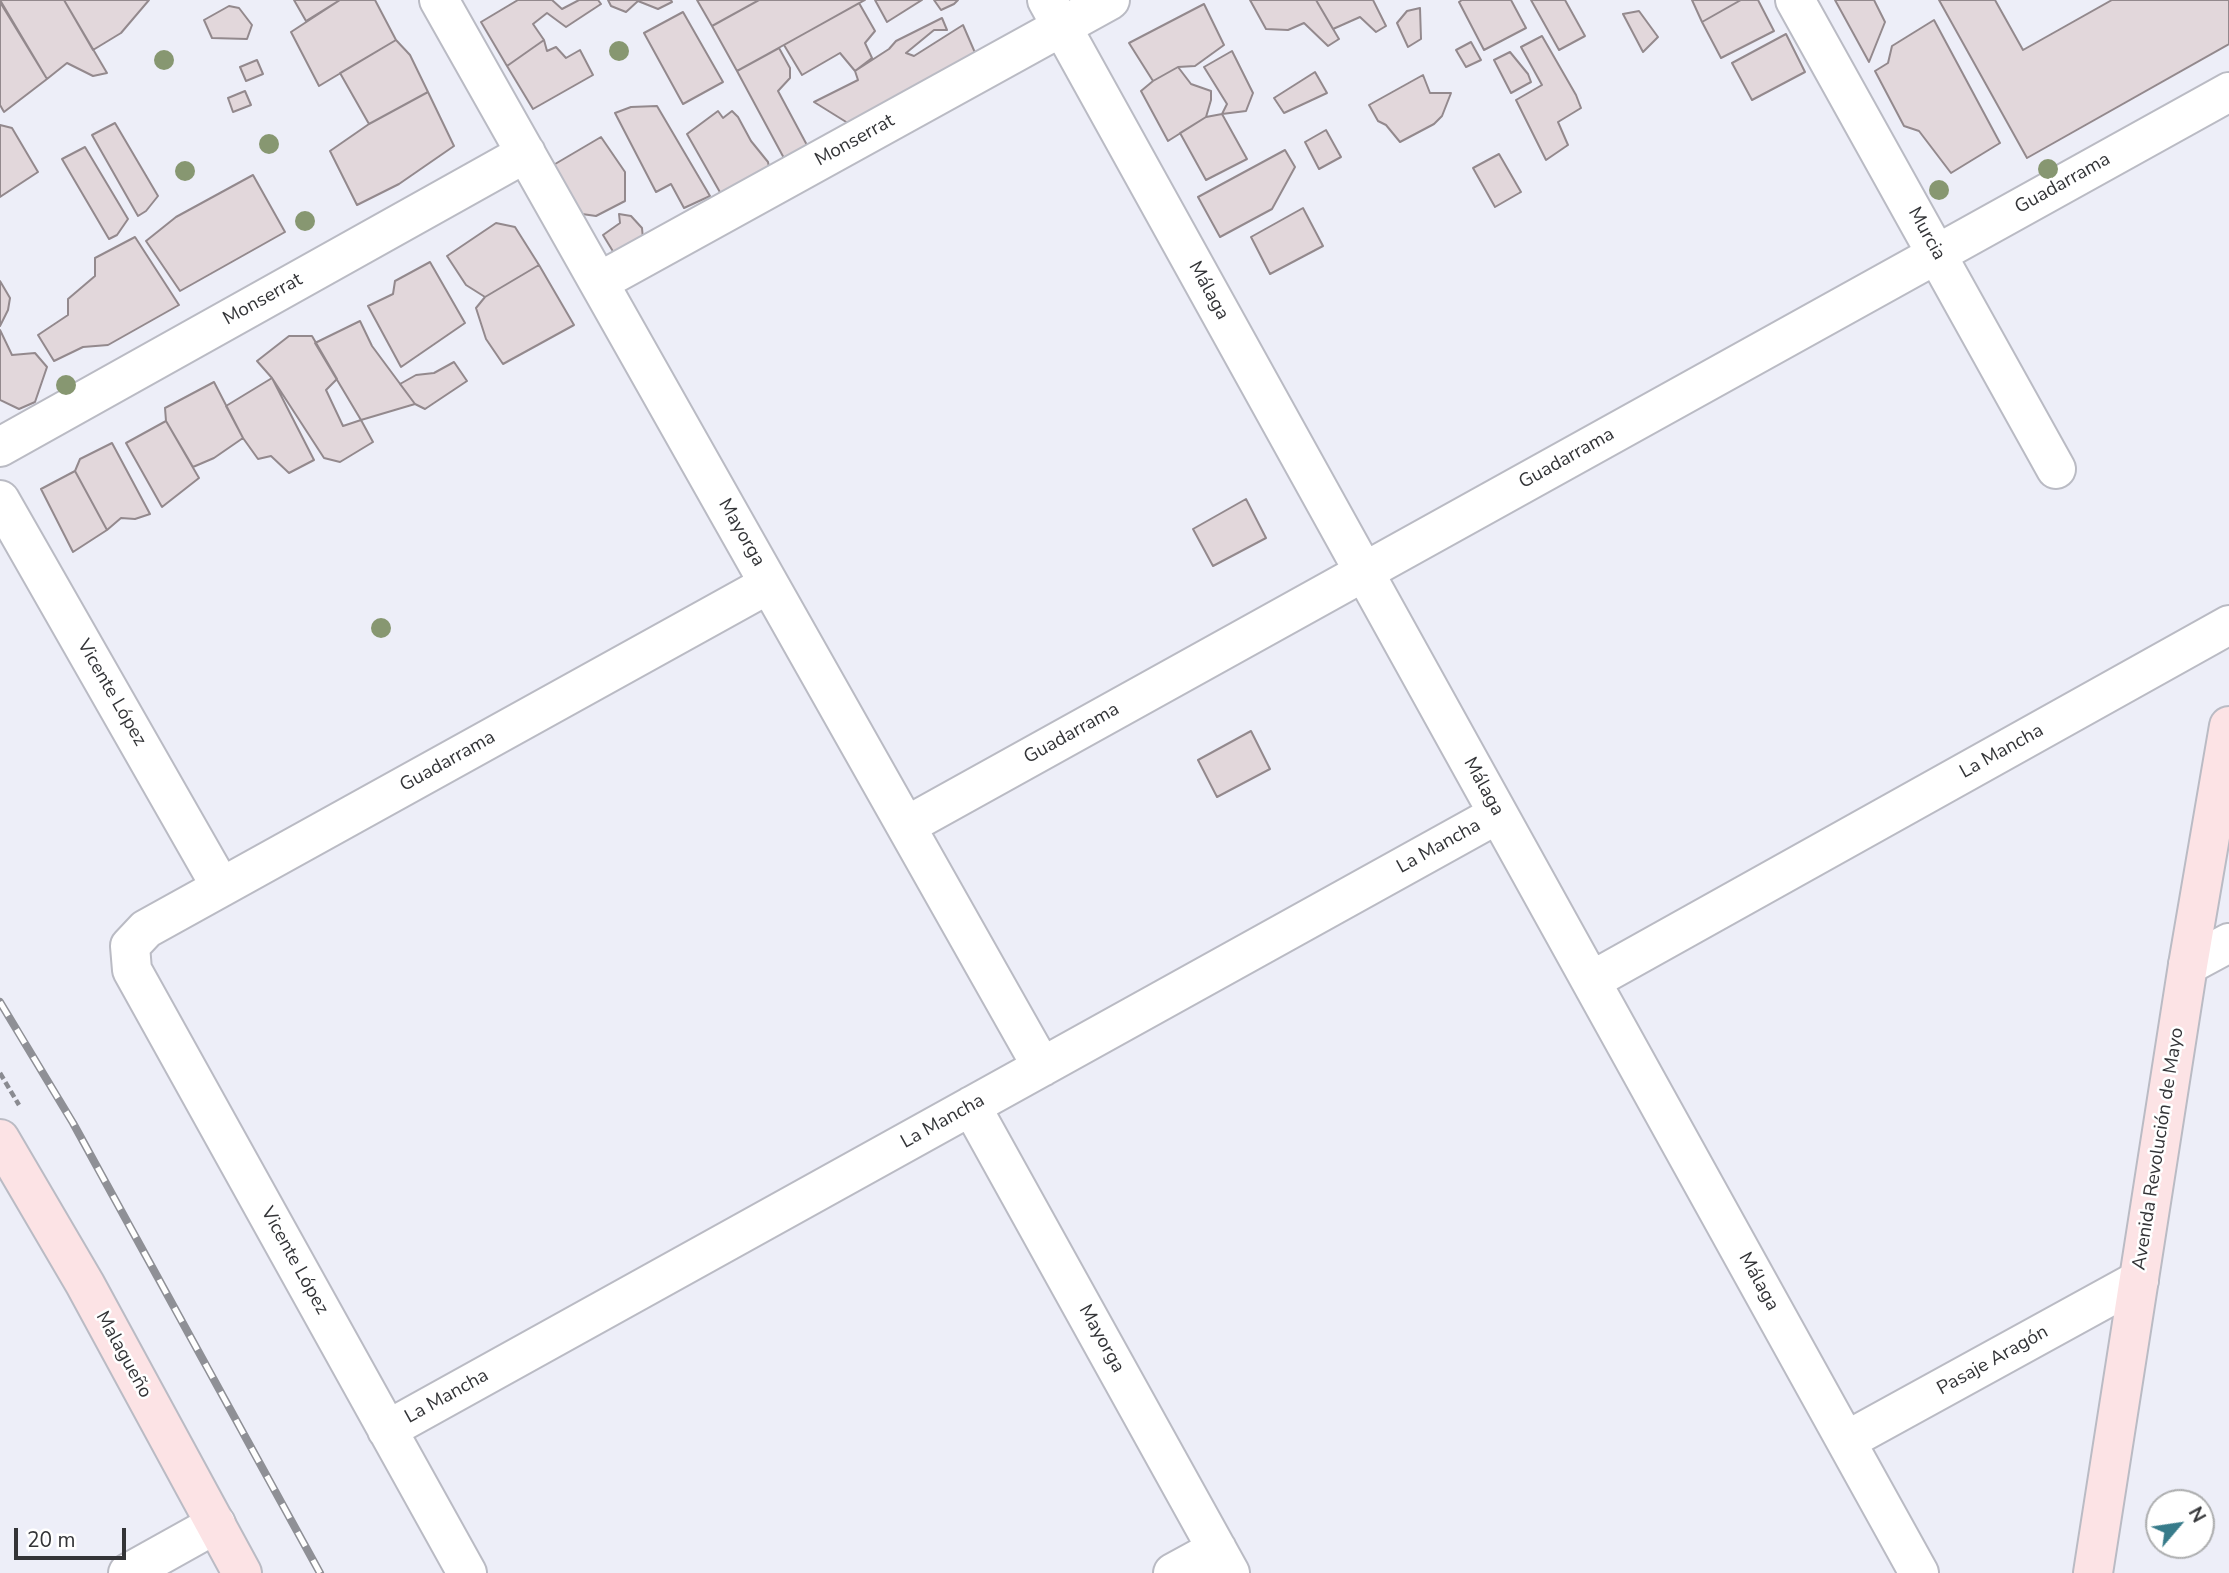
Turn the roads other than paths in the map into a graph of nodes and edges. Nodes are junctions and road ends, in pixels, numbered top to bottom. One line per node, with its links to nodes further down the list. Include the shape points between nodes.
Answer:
1 (439, 0): 6 (street, Mayorga)
2 (1111, 0): 4 (street, Monserrat)
3 (1795, 0): 7 (street, Murcia)
4 (1055, 13): 8 (street, Monserrat); 12 (street, Málaga)
5 (2229, 92): 7 (street, Guadarrama)
6 (526, 153): 8 (street, Mayorga); 9 (street, Monserrat)
7 (1937, 254): 10 (street, Murcia); 12 (street, Guadarrama)
8 (599, 282): 13 (street, Mayorga)
9 (0, 447)
10 (2056, 469)
11 (0, 500): 18 (street, Vicente López)
12 (1364, 572): 16 (street, Málaga); 17 (street, Guadarrama)
13 (769, 584): 17 (street, Mayorga); 18 (street, Guadarrama)
14 (2229, 625): 22 (street, La Mancha)
15 (2229, 726): 21 (main road, Avenida Revolución de Mayo)
16 (1498, 814): 22 (street, Málaga); 23 (street, La Mancha)
17 (906, 826): 23 (street, Mayorga)
18 (221, 887): 20 (street, Guadarrama, via 146,929)
19 (2229, 943): 21 (street)
20 (130, 946): 27 (street, Vicente López, via 132,970)
21 (2188, 965): 26 (main road, Avenida Revolución de Mayo)
22 (1591, 981): 28 (street, Málaga)
23 (1042, 1067): 24 (street, La Mancha)
24 (971, 1106): 27 (street, La Mancha); 30 (street, Mayorga)
25 (0, 1139): 29 (main road, Malagueño)
26 (2139, 1280): 28 (street, Pasaje Aragón); 36 (main road, Avenida Revolución de Mayo)
27 (387, 1430): 33 (street, Vicente López)
28 (1846, 1441): 35 (street, Málaga)
29 (216, 1524): 31 (street); 32 (main road, Malagueño)
30 (1224, 1561): 34 (street)
31 (128, 1573)
32 (242, 1573)
33 (467, 1573)
34 (1172, 1573)
35 (1919, 1573)
36 (2093, 1573)

